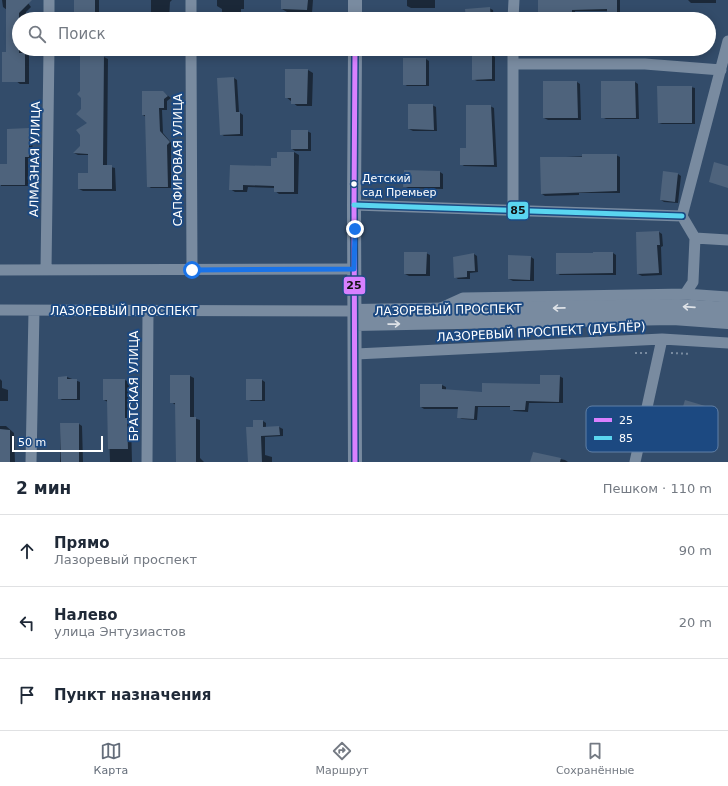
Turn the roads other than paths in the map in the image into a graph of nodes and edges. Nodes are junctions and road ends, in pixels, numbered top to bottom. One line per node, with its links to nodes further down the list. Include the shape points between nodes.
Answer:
1 (49, 0): 5 (street)
2 (191, 0): 6 (street)
3 (355, 0): 7 (street)
4 (514, 0): 8 (street)
5 (49, 12)
6 (191, 12)
7 (355, 12)
8 (513, 12)
9 (728, 41): 15 (street)
10 (49, 56): 23 (street, АЛМАЗНАЯ УЛИЦА)
11 (191, 56): 24 (street, САПФИРОВАЯ УЛИЦА)
12 (355, 56): 16 (street)
13 (513, 56): 14 (street)
14 (513, 64): 15 (street, via 645,64); 17 (street)
15 (721, 70): 18 (street)
16 (354, 205): 17 (street); 21 (street)
17 (513, 210): 18 (street)
18 (682, 216): 19 (street)
19 (695, 238): 20 (street); 25 (street, via 693,282)
20 (728, 240)
21 (354, 269): 24 (street); 32 (street)
22 (0, 270): 23 (street)
23 (46, 270): 24 (street)
24 (192, 270)
25 (686, 294): 26 (street); 28 (street, via 463,298)
26 (728, 297)
27 (0, 310): 30 (street, ЛАЗОРЕВЫЙ ПРОСПЕКТ)
28 (436, 310): 29 (street, ЛАЗОРЕВЫЙ ПРОСПЕКТ, one-way to 28, via 678,306); 32 (street, ЛАЗОРЕВЫЙ ПРОСПЕКТ)
29 (728, 310)
30 (34, 311): 31 (street, ЛАЗОРЕВЫЙ ПРОСПЕКТ); 39 (street)
31 (148, 311): 32 (street, ЛАЗОРЕВЫЙ ПРОСПЕКТ); 40 (street, БРАТСКАЯ УЛИЦА)
32 (355, 317): 33 (street, ЛАЗОРЕВЫЙ ПРОСПЕКТ, one-way to 33, via 672,318); 36 (street)
33 (728, 322)
34 (662, 339): 35 (street, ЛАЗОРЕВЫЙ ПРОСПЕКТ (ДУБЛЁР)); 36 (street, ЛАЗОРЕВЫЙ ПРОСПЕКТ (ДУБЛЁР)); 37 (street)
35 (728, 342)
36 (356, 354): 41 (street)
37 (647, 406)
38 (637, 452): 42 (street)
39 (31, 462)
40 (147, 462)
41 (356, 462)
42 (635, 462)

